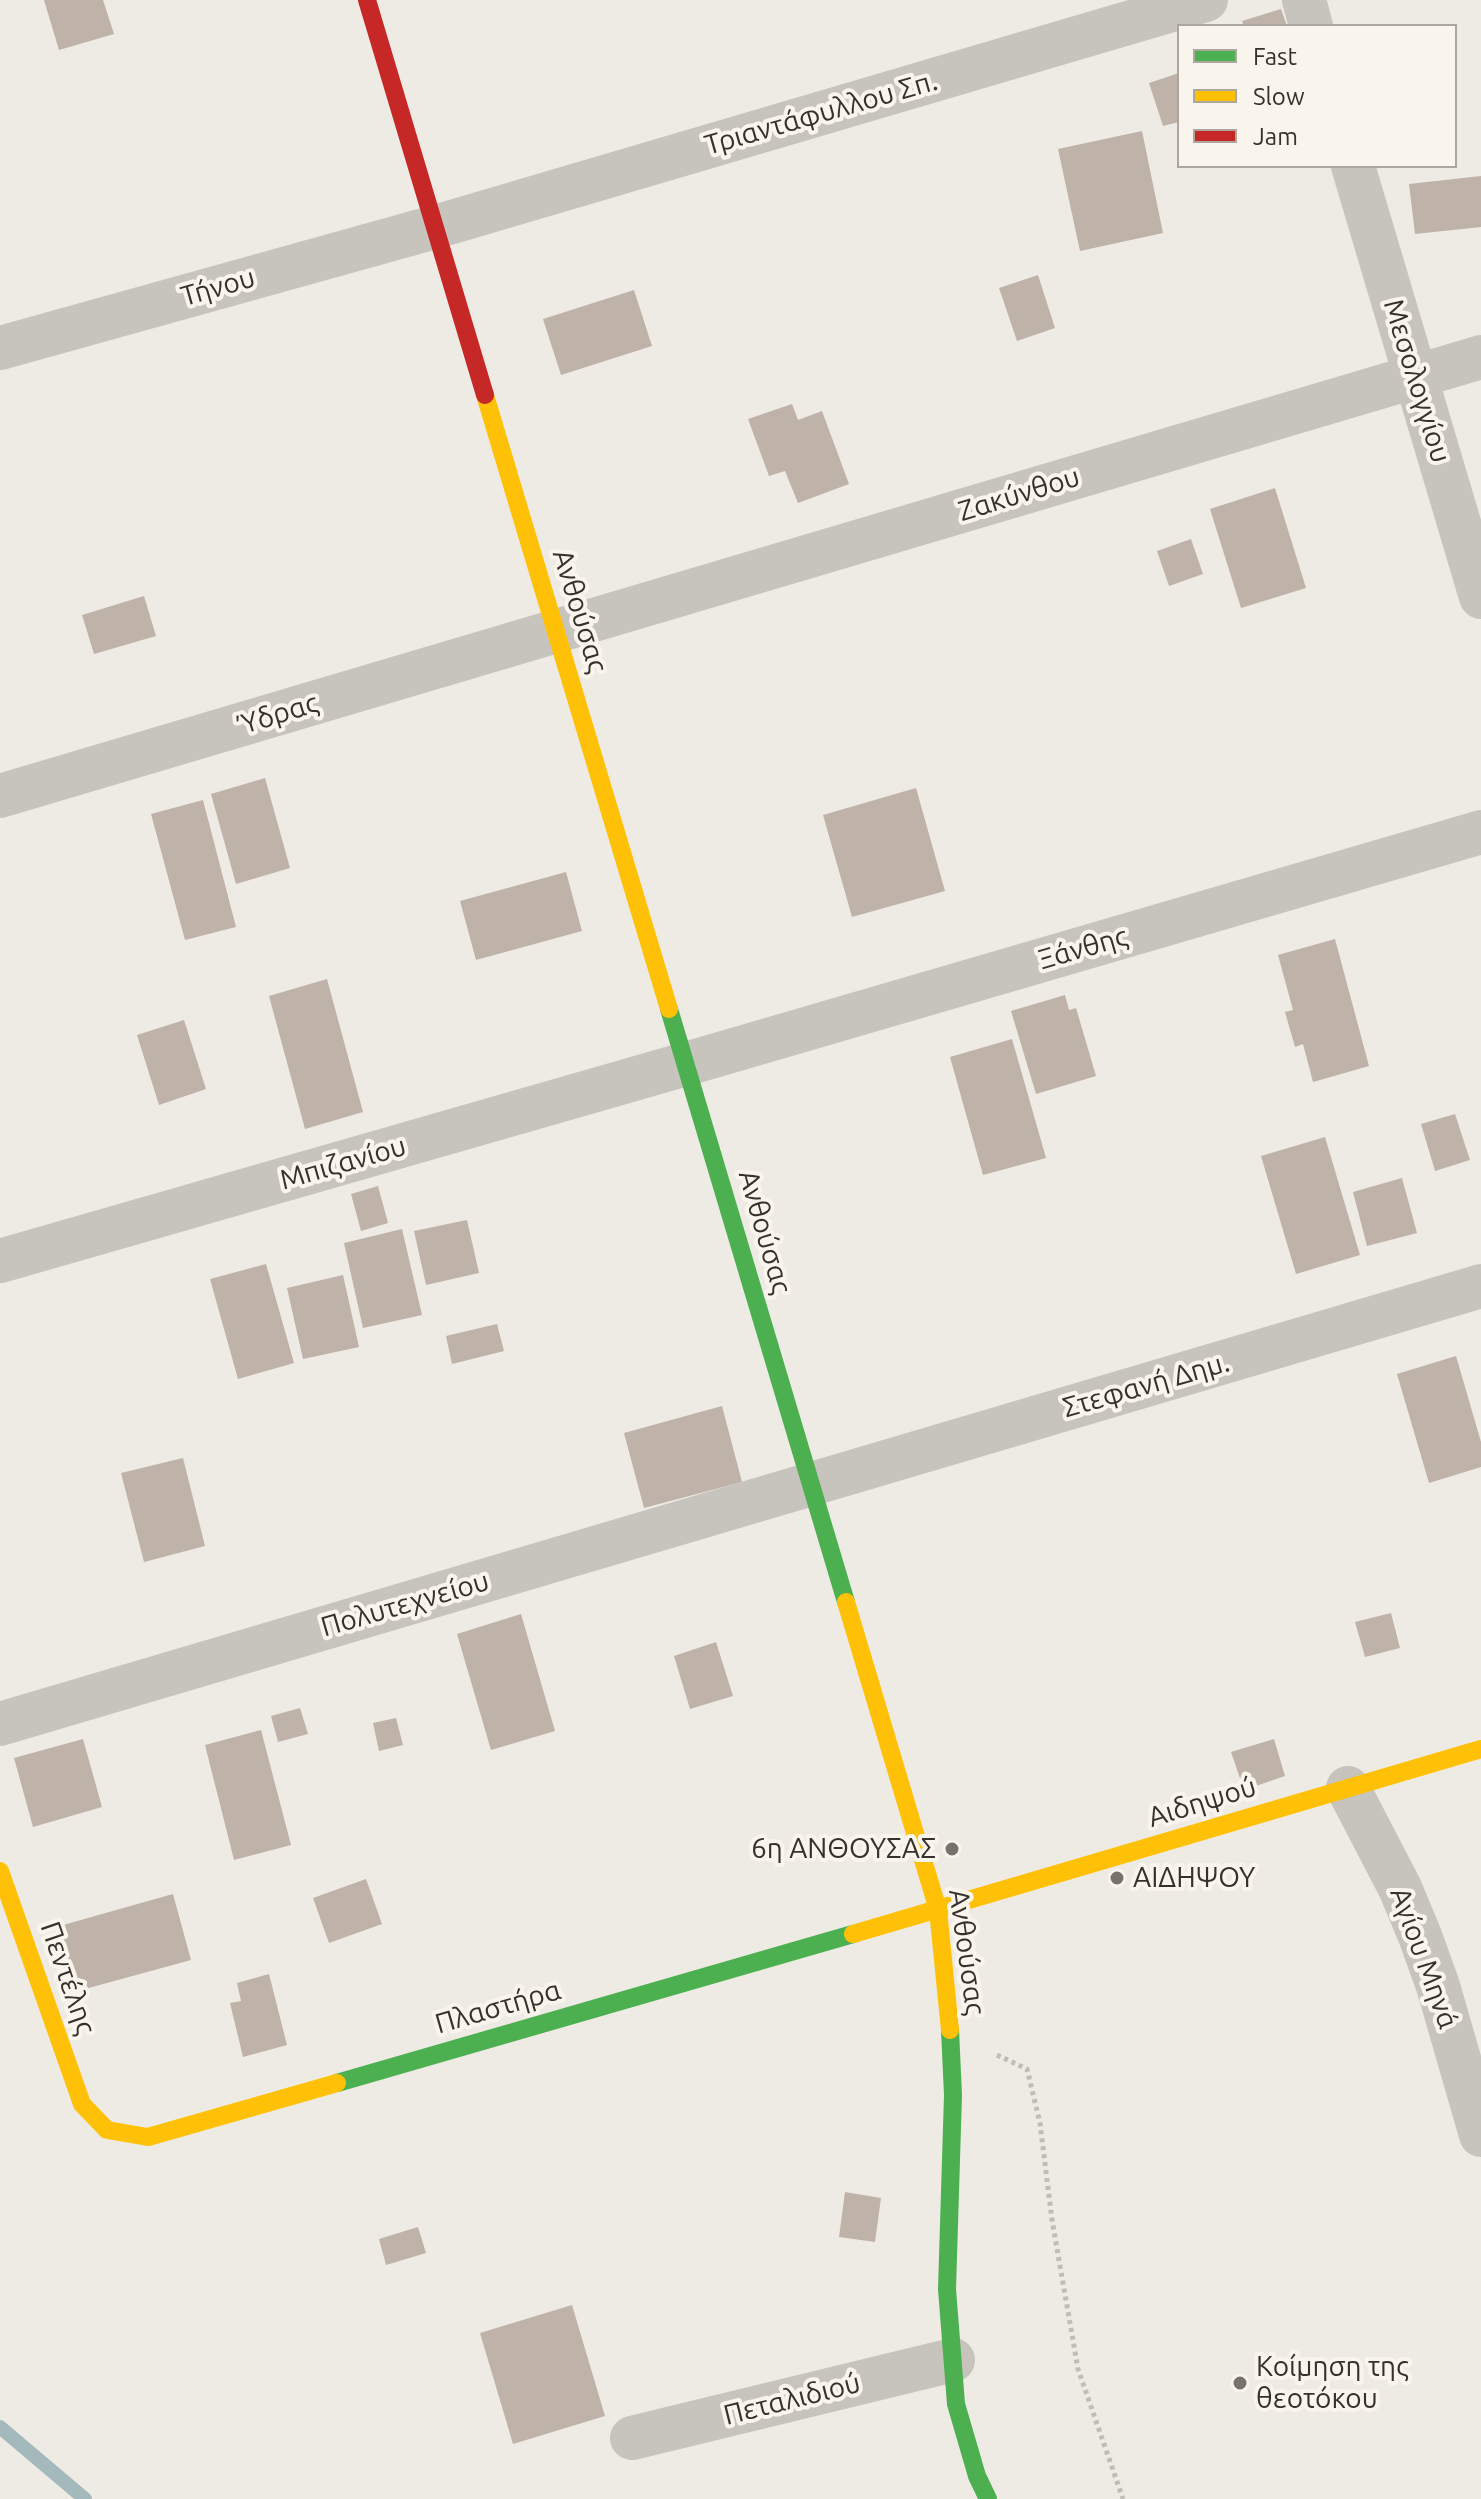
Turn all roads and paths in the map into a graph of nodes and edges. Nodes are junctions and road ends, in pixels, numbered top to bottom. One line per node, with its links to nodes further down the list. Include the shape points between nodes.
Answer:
1 (367, 0): 6 (street, Ανθούσας)
2 (1206, 0): 6 (street, Τριαντάφυλλου Σπ.)
3 (1304, 0): 4 (street)
4 (1310, 24)
5 (1354, 168): 9 (street, Μεσολογγίου)
6 (435, 227): 7 (street, Τήνου); 11 (street, Ανθούσας)
7 (0, 348)
8 (1481, 357): 9 (street, Ζακύνθου)
9 (1416, 376): 10 (street, Μεσολογγίου); 11 (street, Ζακύνθου)
10 (1481, 597)
11 (557, 631): 12 (street, Ύδρας); 14 (street, Ανθούσας)
12 (0, 796)
13 (1481, 832): 14 (street, Ξάνθης)
14 (686, 1064): 15 (street, Μπιζανίου); 17 (street, Ανθούσας)
15 (0, 1261)
16 (1481, 1286): 17 (street, Στεφανή Δημ.)
17 (811, 1484): 18 (street, Πολυτεχνείου); 22 (street, Ανθούσας)
18 (0, 1724)
19 (1481, 1749): 20 (street, Αιδηψού)
20 (1348, 1788): 22 (street, Αιδηψού); 25 (street, Αγίου Μηνά, via 1420,1936)
21 (0, 1871): 24 (street, Πεντέλης)
22 (938, 1910): 23 (street, Ανθούσας); 24 (street, Πλαστήρα, via 148,2137 107,2130)
23 (950, 2033): 26 (street, Ανθούσας, via 947,2289); 29 (path, via 1027,2069 1078,2369)
24 (82, 2104)
25 (1481, 2135)
26 (953, 2360): 27 (street, Πεταλιδιού); 28 (street, Ανθούσας, via 956,2404)
27 (632, 2438)
28 (988, 2499)
29 (1123, 2499)

